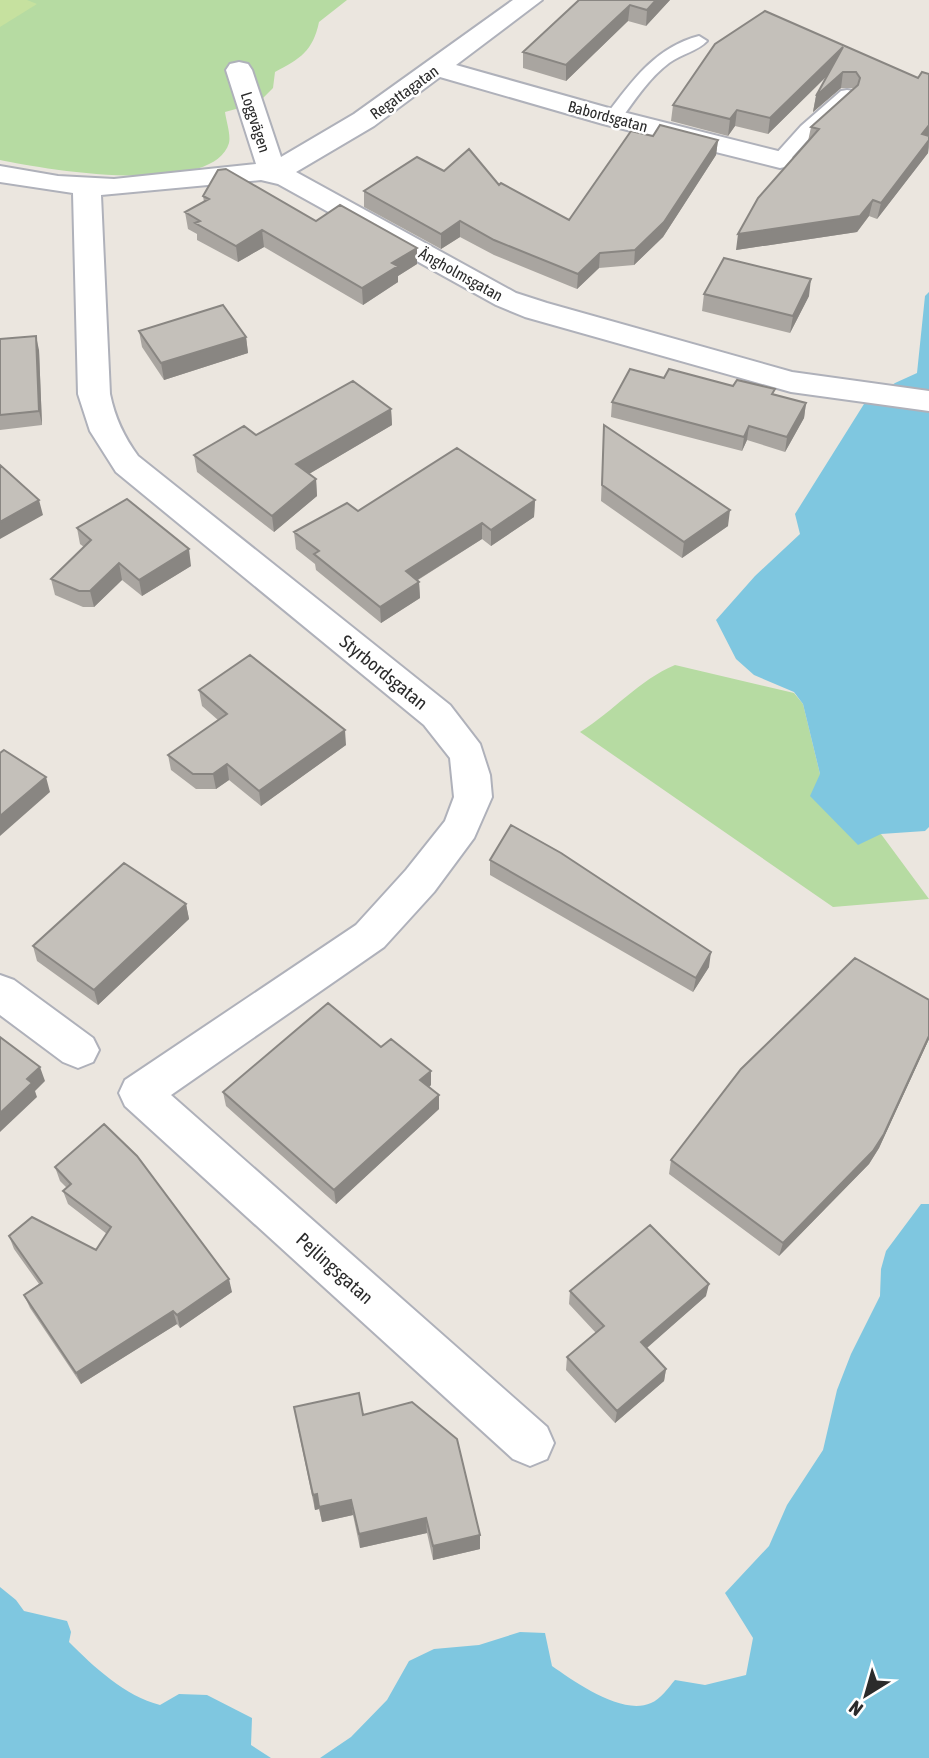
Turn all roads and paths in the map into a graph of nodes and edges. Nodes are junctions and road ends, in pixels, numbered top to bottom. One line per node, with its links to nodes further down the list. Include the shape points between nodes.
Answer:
1 (529, 0): 3 (street, Regattagatan)
2 (699, 41): 6 (lane, via 653,66)
3 (437, 68): 6 (street, Babordsgatan); 9 (street, Regattagatan, via 364,120)
4 (239, 70): 9 (street, Loggvägen)
5 (847, 95): 7 (lane)
6 (613, 118): 7 (street, Babordsgatan)
7 (780, 160)
8 (0, 174): 10 (street, Ängholmsgatan)
9 (273, 174): 10 (street, Ängholmsgatan); 11 (street, Ängholmsgatan, via 506,299 536,310 791,382)
10 (87, 187): 14 (street, Styrbordsgatan, via 94,394 99,419 112,444 127,464 437,715 467,754 472,775 473,797 461,828 370,936)
11 (929, 401)
12 (0, 992): 13 (street)
13 (78, 1051)
14 (139, 1093): 15 (street, Pejlingsgatan)
15 (530, 1443)

